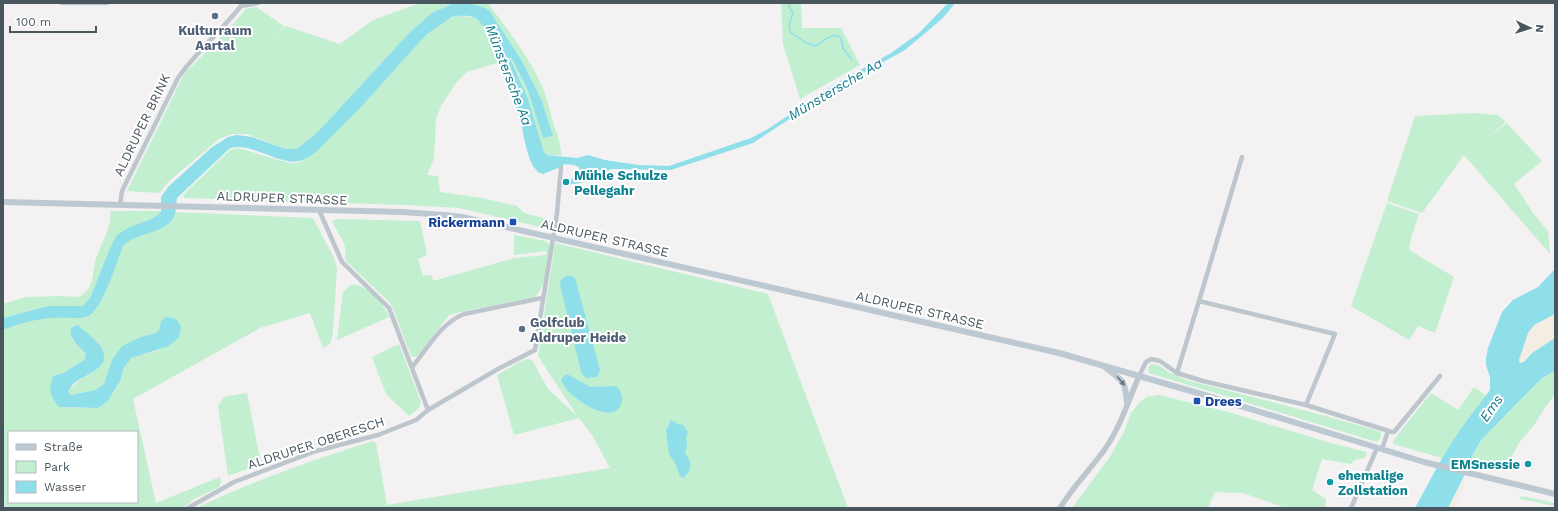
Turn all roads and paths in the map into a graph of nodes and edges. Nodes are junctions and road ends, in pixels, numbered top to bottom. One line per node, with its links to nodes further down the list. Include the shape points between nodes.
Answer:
1 (62, 3): 2 (street)
2 (107, 3)
3 (236, 3): 5 (street)
4 (258, 3): 5 (street)
5 (241, 6): 9 (street, ALDRUPER BRINK, via 178,78 122,190)
6 (1242, 157): 13 (street)
7 (561, 168): 11 (street, ALDRUPER OBERESCH)
8 (3, 202): 9 (main road, ALDRUPER STRASSE)
9 (120, 205): 10 (main road, ALDRUPER STRASSE)
10 (319, 210): 11 (main road, ALDRUPER STRASSE, via 445,214); 15 (street, via 342,262 389,308)
11 (553, 238): 12 (street, ALDRUPER OBERESCH); 14 (main road, ALDRUPER STRASSE, via 1060,353)
12 (542, 298): 15 (street, via 456,317 436,336); 21 (street, ALDRUPER OBERESCH, via 535,350)
13 (1199, 301): 16 (street); 20 (street, via 1335,334)
14 (1104, 366): 17 (main road, ALDRUPER STRASSE); 19 (main road, one-way to 19, via 1123,381 1126,386)
15 (412, 367): 21 (street)
16 (1177, 373): 17 (street, via 1160,361 1151,359 1146,362); 20 (street)
17 (1139, 376): 19 (street); 23 (main road, ALDRUPER STRASSE)
18 (1440, 376): 22 (street, via 1394,432)
19 (1127, 403): 26 (street, via 1106,448)
20 (1306, 405): 22 (street)
21 (428, 410): 25 (street, ALDRUPER OBERESCH, via 416,420 378,435 316,452 234,482)
22 (1388, 431): 23 (street)
23 (1380, 448): 24 (main road, ALDRUPER STRASSE, via 1424,462); 27 (street)
24 (1555, 494)
25 (188, 508)
26 (1060, 508)
27 (1351, 508)

